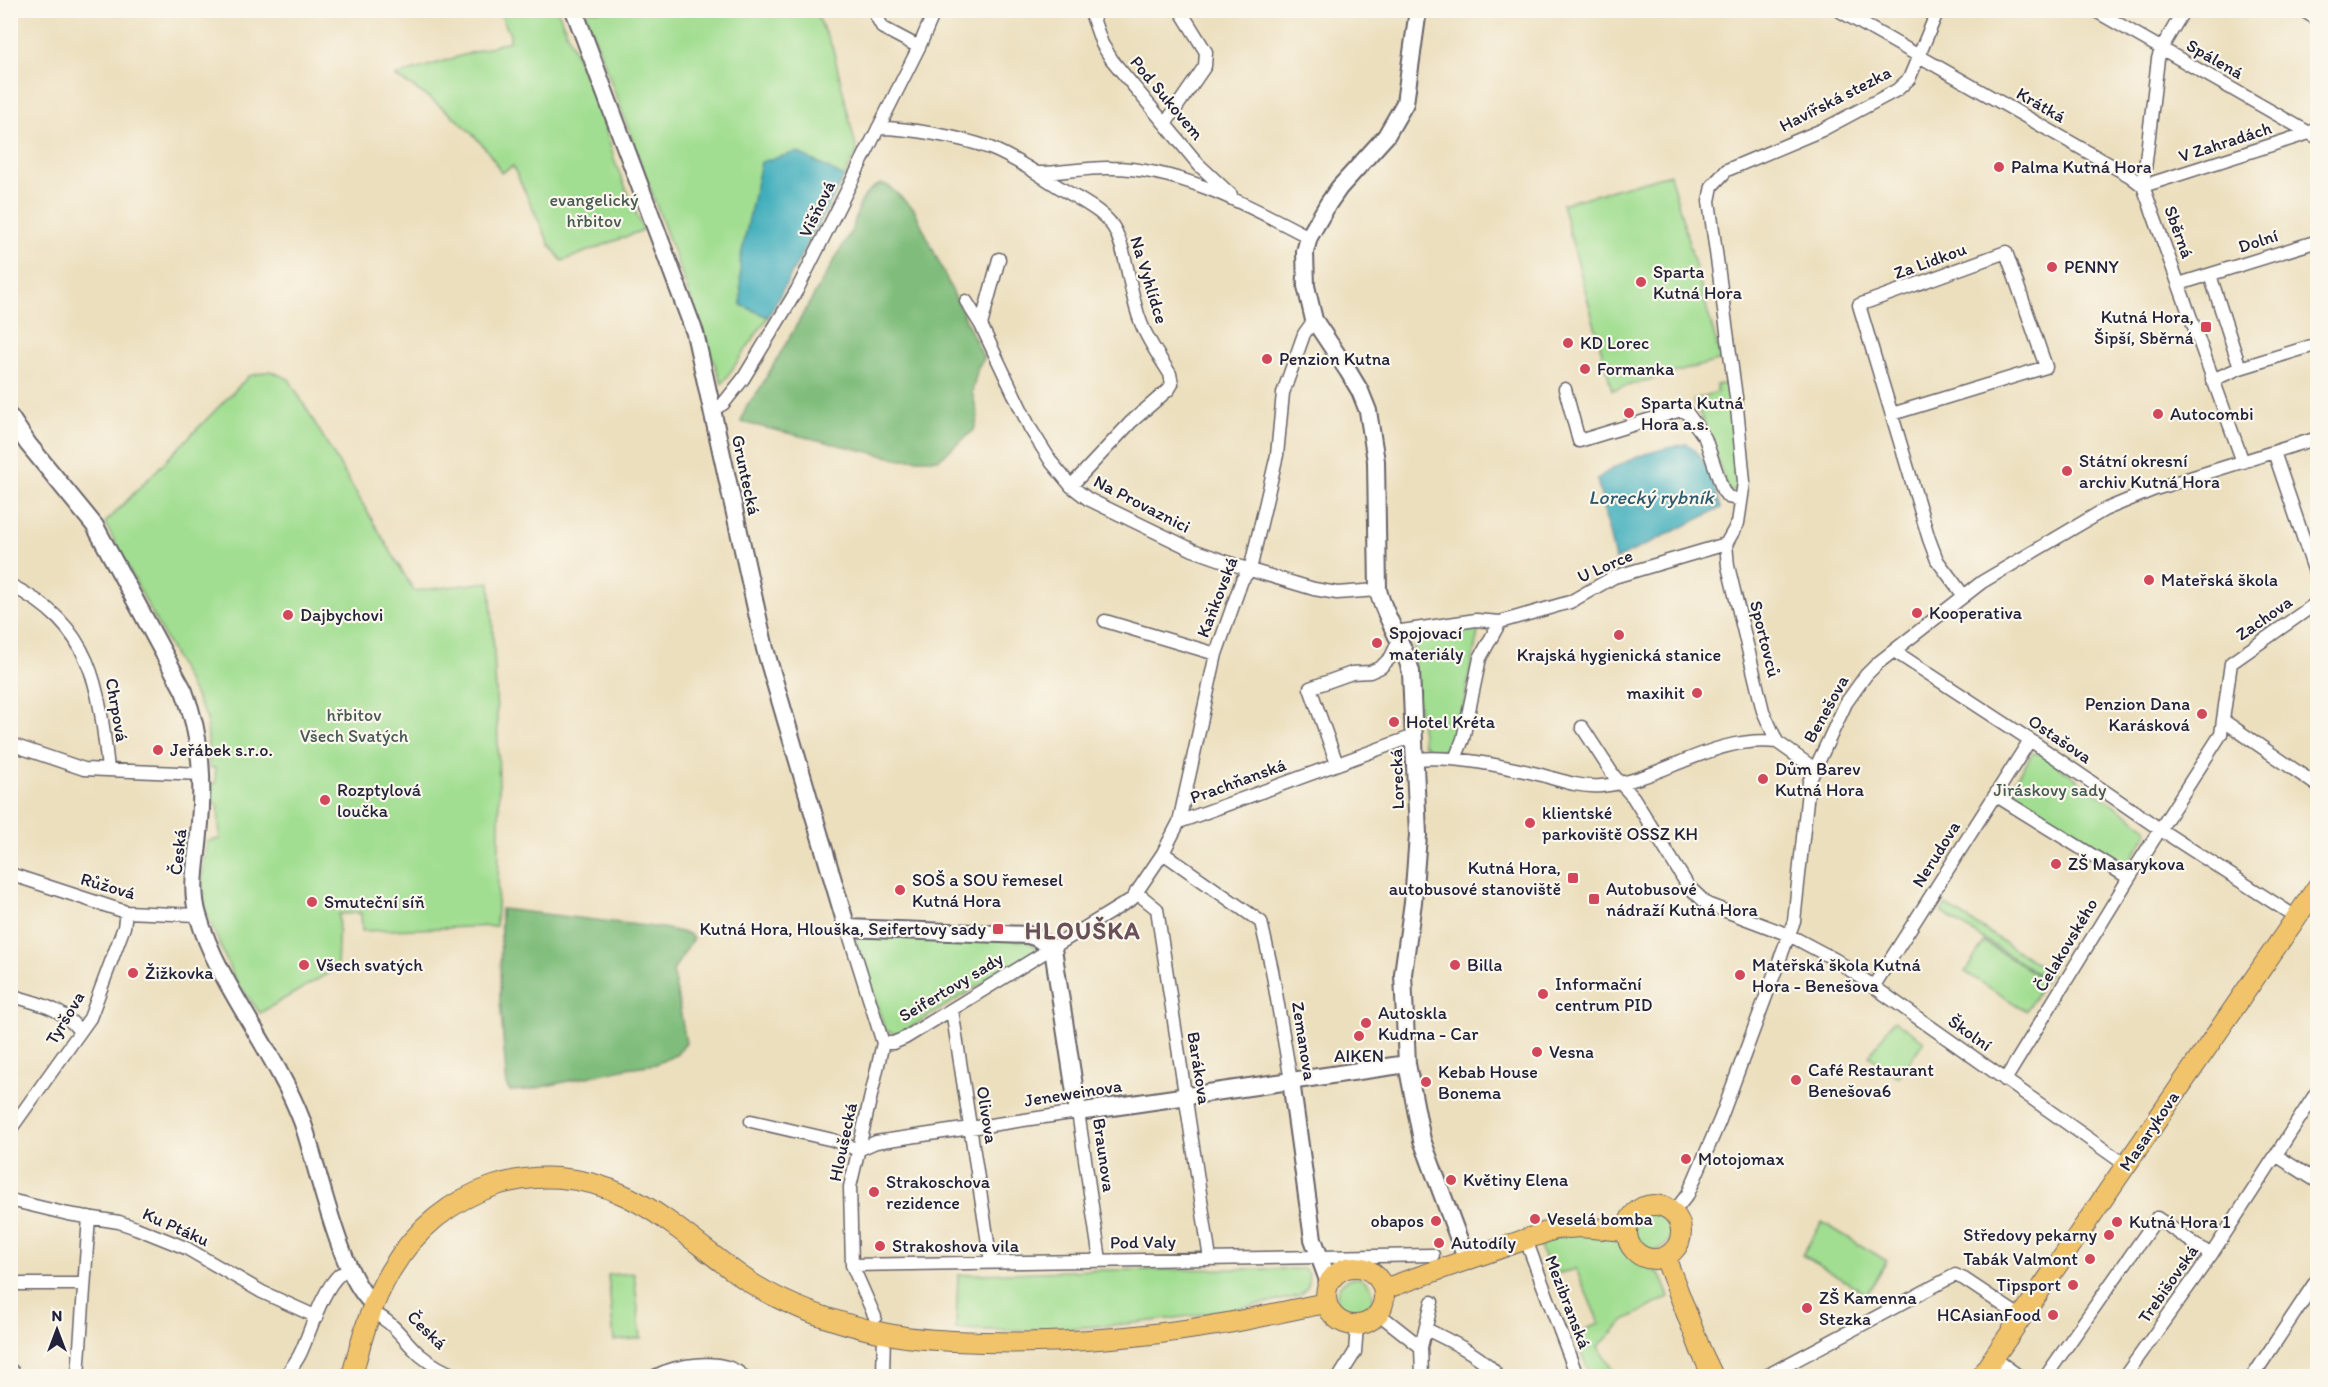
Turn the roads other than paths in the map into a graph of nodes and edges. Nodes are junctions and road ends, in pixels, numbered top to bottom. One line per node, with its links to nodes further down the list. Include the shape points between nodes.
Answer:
1 (573, 10): 36 (street, Gruntecká, via 688,312)
2 (873, 10): 13 (street, via 883,28)
3 (935, 10): 13 (street, Višňová)
4 (1090, 10): 16 (street, Pod Sukovem, via 1112,60)
5 (1180, 10): 16 (street, via 1206,52 1206,59)
6 (1418, 10): 24 (street, via 1405,103 1386,136 1339,188)
7 (1838, 10): 15 (street, Krátká)
8 (1938, 10): 15 (street, Havířská stezka)
9 (2094, 10): 14 (street, Spálená)
10 (2184, 10): 14 (street, Sběrná)
11 (2302, 10): 12 (street)
12 (2318, 20)
13 (919, 47): 17 (street, Višňová)
14 (2161, 49): 18 (street, Spálená); 21 (street, Sběrná)
15 (1919, 57): 21 (street, Krátká); 43 (street, Havířská stezka, via 1909,79 1897,90 1822,130 1727,170 1712,186 1711,223 1744,482)
16 (1165, 123): 23 (street, Pod Sukovem, via 1199,165)
17 (878, 128): 20 (street, Na Vyhlídce, via 970,142); 36 (street, Višňová, via 797,290 723,404)
18 (2315, 133): 21 (street, V Zahradách)
19 (1075, 171): 20 (street, Pod Sukovem); 22 (street); 23 (street, Pod Sukovem, via 1110,167 1145,171)
20 (1037, 173): 22 (street, Na Vyhlídce)
21 (2143, 186): 28 (street, Sběrná)
22 (1070, 194): 42 (street, Na Vyhlídce, via 1101,214 1114,228 1140,322 1172,380 1169,389 1131,422)
23 (1234, 198): 24 (street, Pod Sukovem)
24 (1310, 237): 30 (street, Lorecká, via 1304,266)
25 (2318, 241): 27 (street, Dolní)
26 (999, 259): 31 (street)
27 (2210, 275): 28 (street, Dolní); 33 (street)
28 (2179, 284): 34 (street, Sběrná)
29 (966, 301): 31 (street, Na Provaznici)
30 (1314, 320): 45 (street, Kaňkovská, via 1304,334 1283,393 1277,455); 48 (street, Lorecká, via 1348,371 1368,411 1376,461)
31 (981, 325): 42 (street, Na Provaznici, via 1030,428)
32 (2318, 344): 33 (street)
33 (2240, 368): 34 (street)
34 (2212, 380): 41 (street, Sběrná)
35 (1565, 389): 43 (street, via 1579,441 1685,410 1705,438 1724,491 1728,497)
36 (712, 410): 82 (street, Gruntecká, via 765,650)
37 (1892, 414): 37 (street, Za Lidkou, via 1859,305 2006,252 2051,365); 49 (street, Za Lidkou, via 1931,545 1937,560)
38 (13, 429): 68 (street, Česká, via 95,526 126,581 184,691 196,725)
39 (2318, 438): 40 (street, Benešova)
40 (2274, 452): 41 (street, Benešova); 46 (street)
41 (2243, 462): 49 (street, Benešova, via 2113,505 2009,565)
42 (1071, 486): 45 (street, Na Provaznici, via 1088,499 1193,550)
43 (1741, 500): 44 (street, via 1738,523)
44 (1726, 544): 52 (street, U Lorce, via 1614,577 1570,602); 61 (street, Sportovců, via 1761,701)
45 (1250, 570): 48 (street, Na Provaznici, via 1337,593); 55 (street, Kaňkovská, via 1242,579)
46 (2318, 581)
47 (10, 585): 66 (street, Chrpová, via 50,611 77,642 90,666 98,691)
48 (1378, 590): 53 (street, Lorecká)
49 (1964, 596): 54 (street, Benešova)
50 (2318, 602): 56 (street, Zachova)
51 (1105, 621): 55 (street)
52 (1500, 622): 53 (street, U Lorce, via 1476,620); 64 (street, via 1480,658)
53 (1397, 636): 59 (street, Lorecká, via 1411,672); 65 (street, via 1391,657 1381,667 1310,688)
54 (1894, 651): 60 (street, Ostašova); 67 (street, Benešova, via 1866,675 1846,703)
55 (1216, 654): 72 (street, Kaňkovská)
56 (2231, 663): 57 (street, Čelakovského)
57 (2224, 721): 70 (street); 73 (street, Čelakovského, via 2221,734)
58 (1582, 727): 69 (street, Školní)
59 (1414, 736): 63 (street, Lorecká); 65 (street, Prachňanská)
60 (2030, 740): 71 (street, Nerudova); 73 (street, Ostašova)
61 (1777, 742): 67 (street); 69 (street, via 1733,743)
62 (10, 744): 66 (street, via 84,769)
63 (1416, 759): 64 (street); 90 (street, Lorecká, via 1418,835 1403,974)
64 (1455, 759): 69 (street, via 1588,786)
65 (1337, 764): 72 (street, Prachňanská)
66 (108, 768): 68 (street)
67 (1815, 769): 83 (street, Benešova, via 1806,795 1794,921)
68 (202, 774): 80 (street, Česká, via 194,892)
69 (1621, 782): 83 (street, Školní, via 1688,886 1707,904)
70 (2318, 786)
71 (1995, 795): 76 (street); 85 (street, Nerudova)
72 (1179, 822): 74 (street, Prachňanská)
73 (2161, 830): 76 (street, Čelakovského); 81 (street, Ostašova)
74 (1163, 853): 78 (street, Prachňanská); 92 (street, Zemanova, via 1261,922)
75 (10, 874): 79 (street, Růžová)
76 (2129, 878): 91 (street, Čelakovského)
77 (2318, 886): 81 (main road, Masarykova)
78 (1136, 892): 84 (street, Prachňanská, via 1132,899); 94 (street, Barákova, via 1157,909)
79 (126, 912): 80 (street, Růžová); 88 (street, Tyršova, via 101,993)
80 (197, 915): 126 (street, Česká, via 217,962 297,1109 345,1260)
81 (2296, 917): 102 (main road, Masarykova)
82 (847, 928): 84 (street, Seifertovy sady, via 1028,935); 89 (street, Seifertovy sady)
83 (1789, 935): 85 (street, Školní, via 1836,960); 105 (street, Benešova, via 1720,1120 1688,1194)
84 (1053, 949): 87 (street, Seifertovy sady); 96 (street, Braunova)
85 (1873, 987): 91 (street, Školní)
86 (10, 995): 88 (street, via 62,1012)
87 (952, 1010): 89 (street, Seifertovy sady, via 905,1038); 98 (street, Olivova)
88 (80, 1032): 95 (street, Tyršova)
89 (883, 1042): 100 (street, Hloušecká)
90 (1407, 1064): 92 (street, Jeneweinova); 115 (street, Lorecká, via 1422,1140)
91 (2005, 1080): 102 (street, Školní)
92 (1291, 1081): 94 (street, Jeneweinova); 111 (street, Zemanova, via 1313,1239)
93 (2318, 1090): 101 (street, Trebišovská)
94 (1185, 1096): 96 (street, Jeneweinova); 113 (street, Barákova)
95 (16, 1112): 99 (street, Tyršova)
96 (1078, 1112): 98 (street, Jeneweinova); 114 (street, Braunova)
97 (751, 1121): 100 (street, via 833,1140)
98 (971, 1129): 100 (street, Jeneweinova, via 876,1142); 116 (street, Olivova)
99 (10, 1130)
100 (858, 1150): 117 (street, Hloušecká, via 849,1187)
101 (2277, 1156): 103 (street); 110 (street, Trebišovská)
102 (2126, 1165): 129 (main road, Masarykova)
103 (2318, 1182)
104 (10, 1200): 106 (street, Ku Ptáku)
105 (1673, 1213): 107 (main road, via 1659,1205 1641,1207 1632,1215); 112 (main road, via 1681,1233 1677,1247)
106 (89, 1217): 122 (street); 128 (street, Ku Ptáku, via 119,1222 186,1248 262,1292)
107 (1626, 1231): 108 (main road, via 1563,1228); 112 (main road, via 1629,1244 1638,1255 1651,1260)
108 (1526, 1240): 115 (main road); 147 (street, Mezibranská)
109 (1433, 1255): 111 (street, Pod Valy)
110 (2211, 1255): 152 (street, via 2157,1218); 153 (street, Trebišovská)
111 (1319, 1257): 113 (street, Pod Valy); 120 (street, Zemanova)
112 (1665, 1257): 148 (main road)
113 (1210, 1259): 114 (street, Pod Valy)
114 (1100, 1260): 116 (street, Pod Valy)
115 (1467, 1261): 123 (main road)
116 (991, 1262): 117 (street, Pod Valy)
117 (852, 1265): 130 (street, Hloušecká)
118 (340, 1274): 128 (street)
119 (2318, 1278): 154 (street)
120 (1329, 1283): 123 (main road, via 1341,1271 1359,1268 1374,1274); 125 (main road)
121 (10, 1284): 122 (street)
122 (84, 1284): 137 (street)
123 (1384, 1289): 127 (main road)
124 (1432, 1302): 132 (street)
125 (1327, 1303): 130 (main road, via 1212,1326 1083,1340 955,1341); 131 (main road, via 1338,1320)
126 (373, 1308): 130 (main road, via 400,1257 423,1228 447,1208 503,1183 559,1177 592,1182 640,1203 749,1282 796,1307 815,1315); 139 (main road); 140 (street, Česká, via 420,1355)
127 (1379, 1314): 131 (main road); 133 (street)
128 (317, 1317): 138 (street)
129 (2021, 1317): 134 (main road, Masarykova); 149 (street, via 1955,1275)
130 (880, 1325): 143 (street, Hloušecká)
131 (1357, 1326): 144 (street, via 1355,1352)
132 (1426, 1329): 133 (street); 146 (street, via 1456,1344 1494,1370)
133 (1421, 1347): 145 (street)
134 (1994, 1358): 150 (main road, Masarykova); 151 (street)
135 (10, 1370): 136 (street)
136 (17, 1377)
137 (78, 1377)
138 (286, 1377)
139 (352, 1377)
140 (457, 1377)
141 (655, 1377): 142 (street, via 683,1367 700,1366 729,1368)
142 (743, 1377)
143 (883, 1377)
144 (1340, 1377)
145 (1422, 1377)
146 (1498, 1377)
147 (1577, 1377)
148 (1713, 1377)
149 (1766, 1377)
150 (1981, 1377)
151 (2019, 1377)
152 (2046, 1377)
153 (2125, 1377)
154 (2253, 1377)

